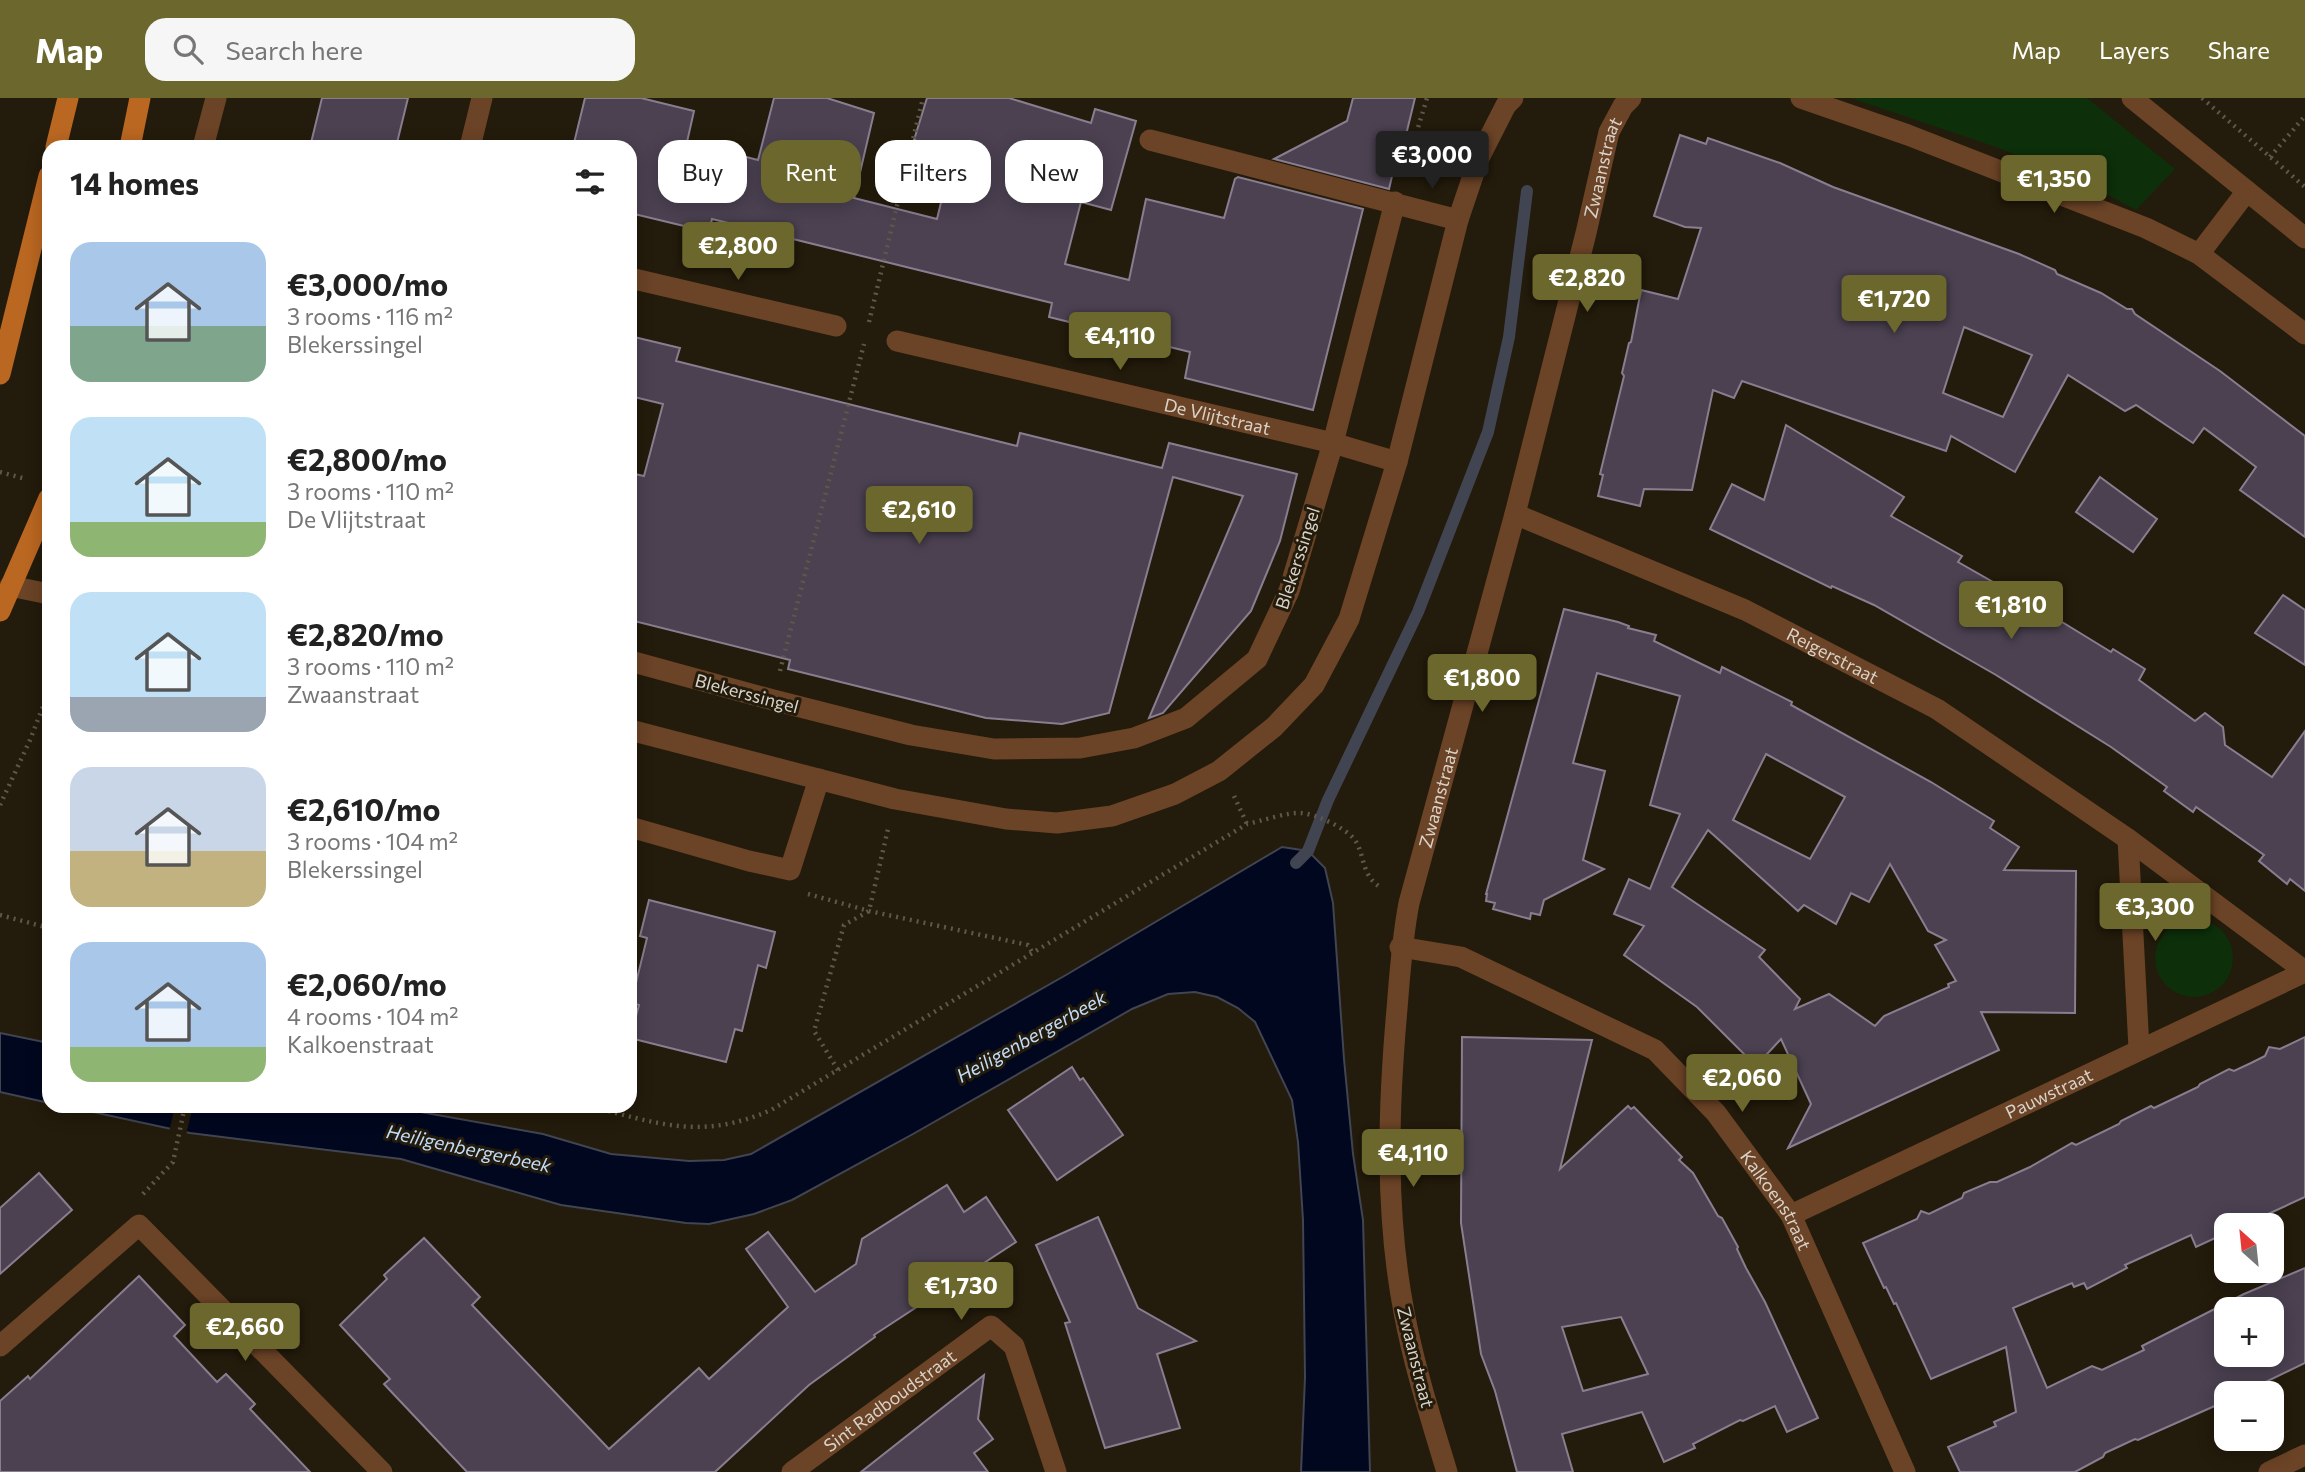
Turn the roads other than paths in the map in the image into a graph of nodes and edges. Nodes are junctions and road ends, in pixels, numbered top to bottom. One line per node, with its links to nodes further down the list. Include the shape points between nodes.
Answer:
1 (68, 98): 9 (main road)
2 (140, 98): 10 (main road)
3 (216, 98): 11 (street)
4 (482, 98): 12 (street)
5 (1513, 98): 17 (street, via 1479,158)
6 (1631, 98): 28 (street, Zwaanstraat, via 1609,132)
7 (1801, 98): 19 (street, via 2134,223)
8 (2132, 98): 14 (street)
9 (58, 140)
10 (131, 140)
11 (205, 140)
12 (472, 140)
13 (1150, 140): 15 (street)
14 (2247, 191): 18 (street); 19 (street)
15 (1395, 202): 17 (street); 25 (street, Blekerssingel)
16 (42, 204): 24 (main road)
17 (1458, 220): 26 (street)
18 (2305, 238)
19 (2199, 254): 22 (street)
20 (637, 280): 21 (street)
21 (836, 326)
22 (2305, 334)
23 (897, 341): 25 (street, De Vlijtstraat)
24 (0, 374)
25 (1333, 443): 26 (street, De Vlijtstraat); 32 (street, Blekerssingel, via 1289,591 1257,659 1186,718 1134,738 1080,748 994,749 911,735)
26 (1397, 462): 34 (street, via 1349,619 1314,685 1274,727 1219,771 1175,794 1112,816 1057,823 1006,819 895,799)
27 (42, 512): 29 (main road)
28 (1515, 514): 36 (street, Reigerstraat, via 1745,610 1925,703); 37 (street, Zwaanstraat)
29 (5, 585): 30 (street); 31 (main road)
30 (42, 593)
31 (0, 611)
32 (637, 663)
33 (637, 732): 34 (street)
34 (819, 779): 35 (street, via 790,870)
35 (637, 829)
36 (2128, 839): 38 (street, Reigerstraat); 39 (street)
37 (1401, 947): 40 (street, Kalkoenstraat, via 1461,957 1655,1051 1716,1113); 46 (street, Zwaanstraat, via 1389,1149 1398,1277 1417,1370)
38 (2305, 971): 39 (street, Pauwstraat)
39 (2139, 1049): 40 (street, Pauwstraat)
40 (1791, 1215): 47 (street, Kalkoenstraat)
41 (0, 1346): 43 (street, via 139,1225)
42 (2305, 1455): 48 (street)
43 (382, 1472)
44 (792, 1472): 45 (street, Sint Radboudstraat, via 991,1326 1014,1346)
45 (1056, 1472)
46 (1447, 1472)
47 (1906, 1472)
48 (2269, 1472)

